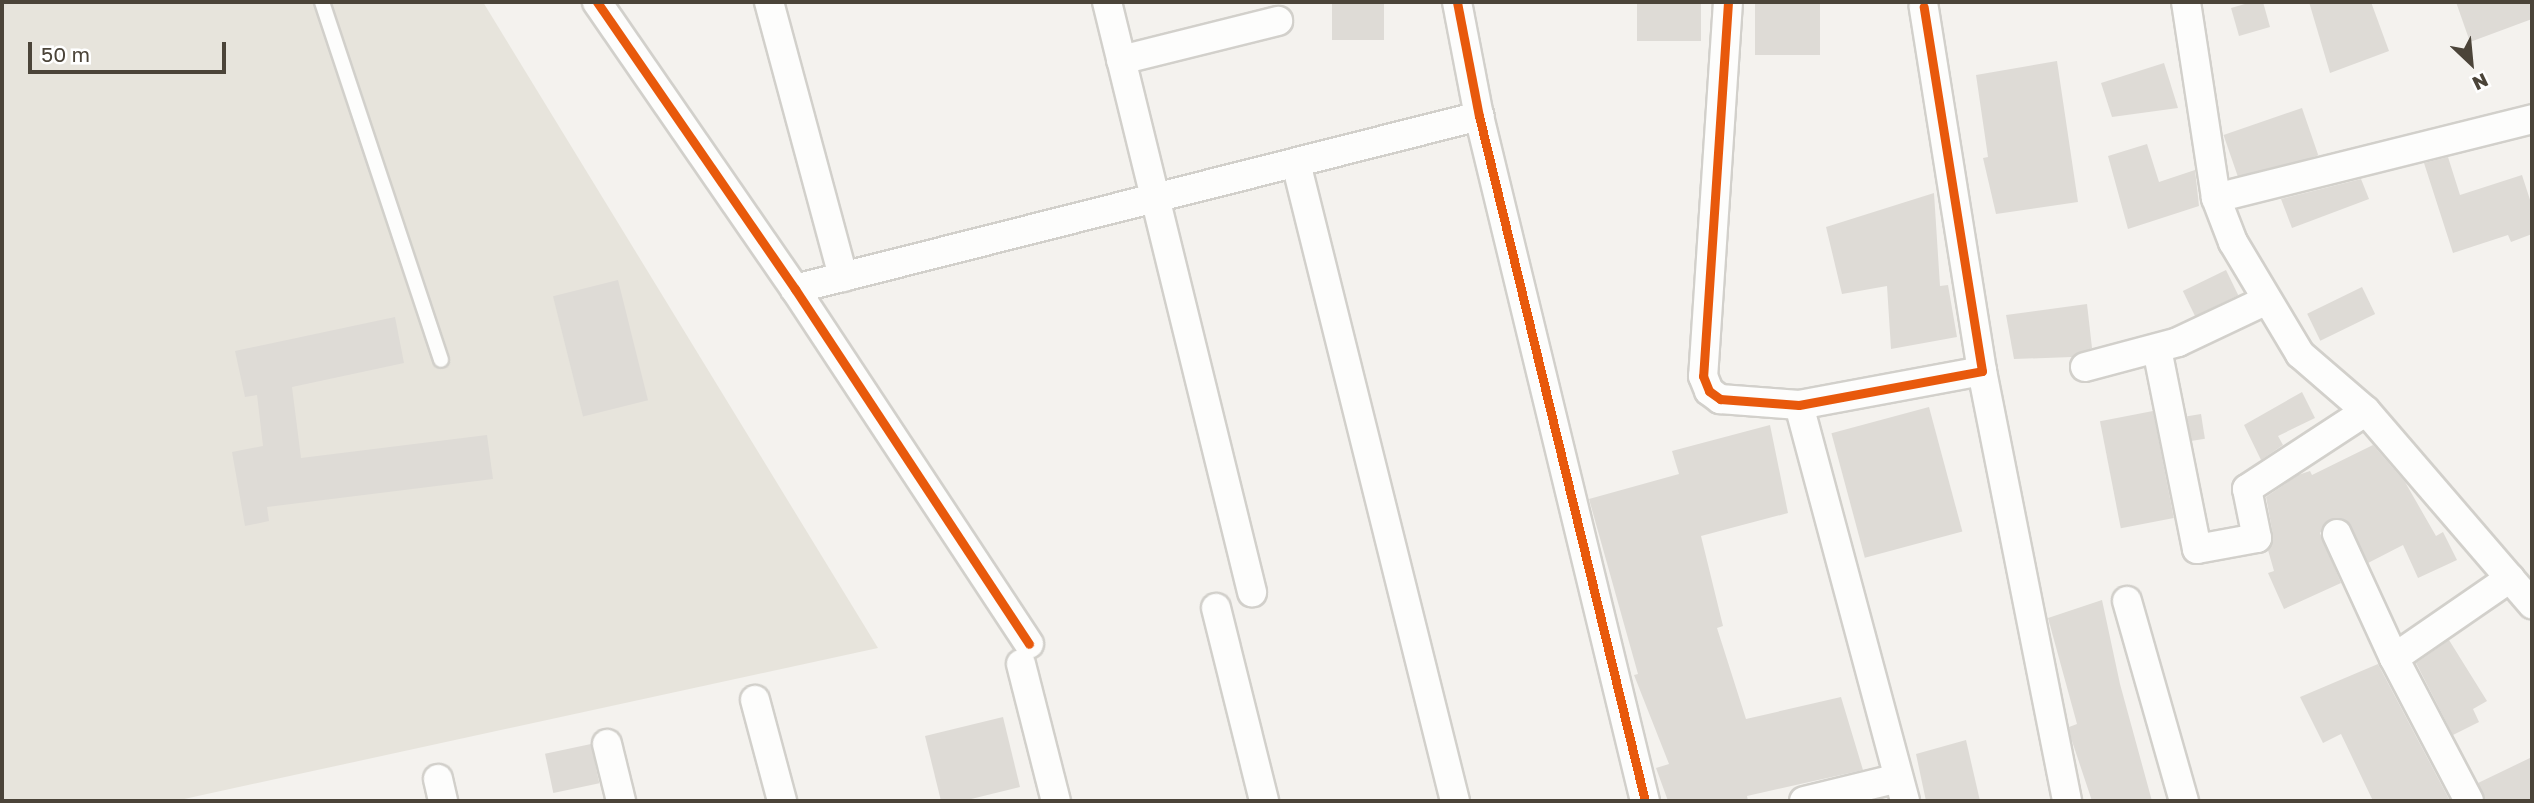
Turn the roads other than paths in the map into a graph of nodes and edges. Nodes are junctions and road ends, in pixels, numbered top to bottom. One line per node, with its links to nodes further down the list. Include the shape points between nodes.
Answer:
1 (321, 2): 20 (lane)
2 (597, 2): 17 (street)
3 (769, 2): 16 (street)
4 (1107, 2): 10 (street)
5 (1457, 2): 11 (street)
6 (1728, 2): 23 (street, via 1703,376 1709,391 1720,399)
7 (2186, 2): 14 (street)
8 (1924, 7): 22 (street)
9 (1279, 21): 10 (street)
10 (1121, 60): 15 (street)
11 (1479, 116): 13 (street); 40 (street)
12 (2532, 120): 14 (street)
13 (1296, 163): 15 (street); 39 (street)
14 (2217, 198): 18 (street, via 2233,242)
15 (1155, 199): 16 (street); 27 (street)
16 (843, 277): 17 (street)
17 (795, 289): 37 (street, via 1025,654)
18 (2267, 300): 19 (street); 24 (street, via 2300,354)
19 (2157, 349): 21 (street); 24 (street, via 2197,549 2257,538 2247,489)
20 (441, 360)
21 (2085, 367)
22 (1982, 371): 23 (street); 42 (street)
23 (1799, 405): 34 (street)
24 (2366, 411): 26 (street)
25 (2337, 534): 31 (street)
26 (2510, 578): 29 (street); 31 (street)
27 (1252, 592)
28 (2127, 601): 43 (street)
29 (2532, 604)
30 (1216, 608): 38 (street)
31 (2394, 657): 44 (street)
32 (755, 700): 36 (street)
33 (607, 744): 35 (street)
34 (1901, 790): 41 (street)
35 (621, 801)
36 (782, 801)
37 (1056, 801)
38 (1264, 801)
39 (1455, 801)
40 (1645, 801)
41 (1804, 801)
42 (2067, 801)
43 (2184, 801)
44 (2469, 801)

